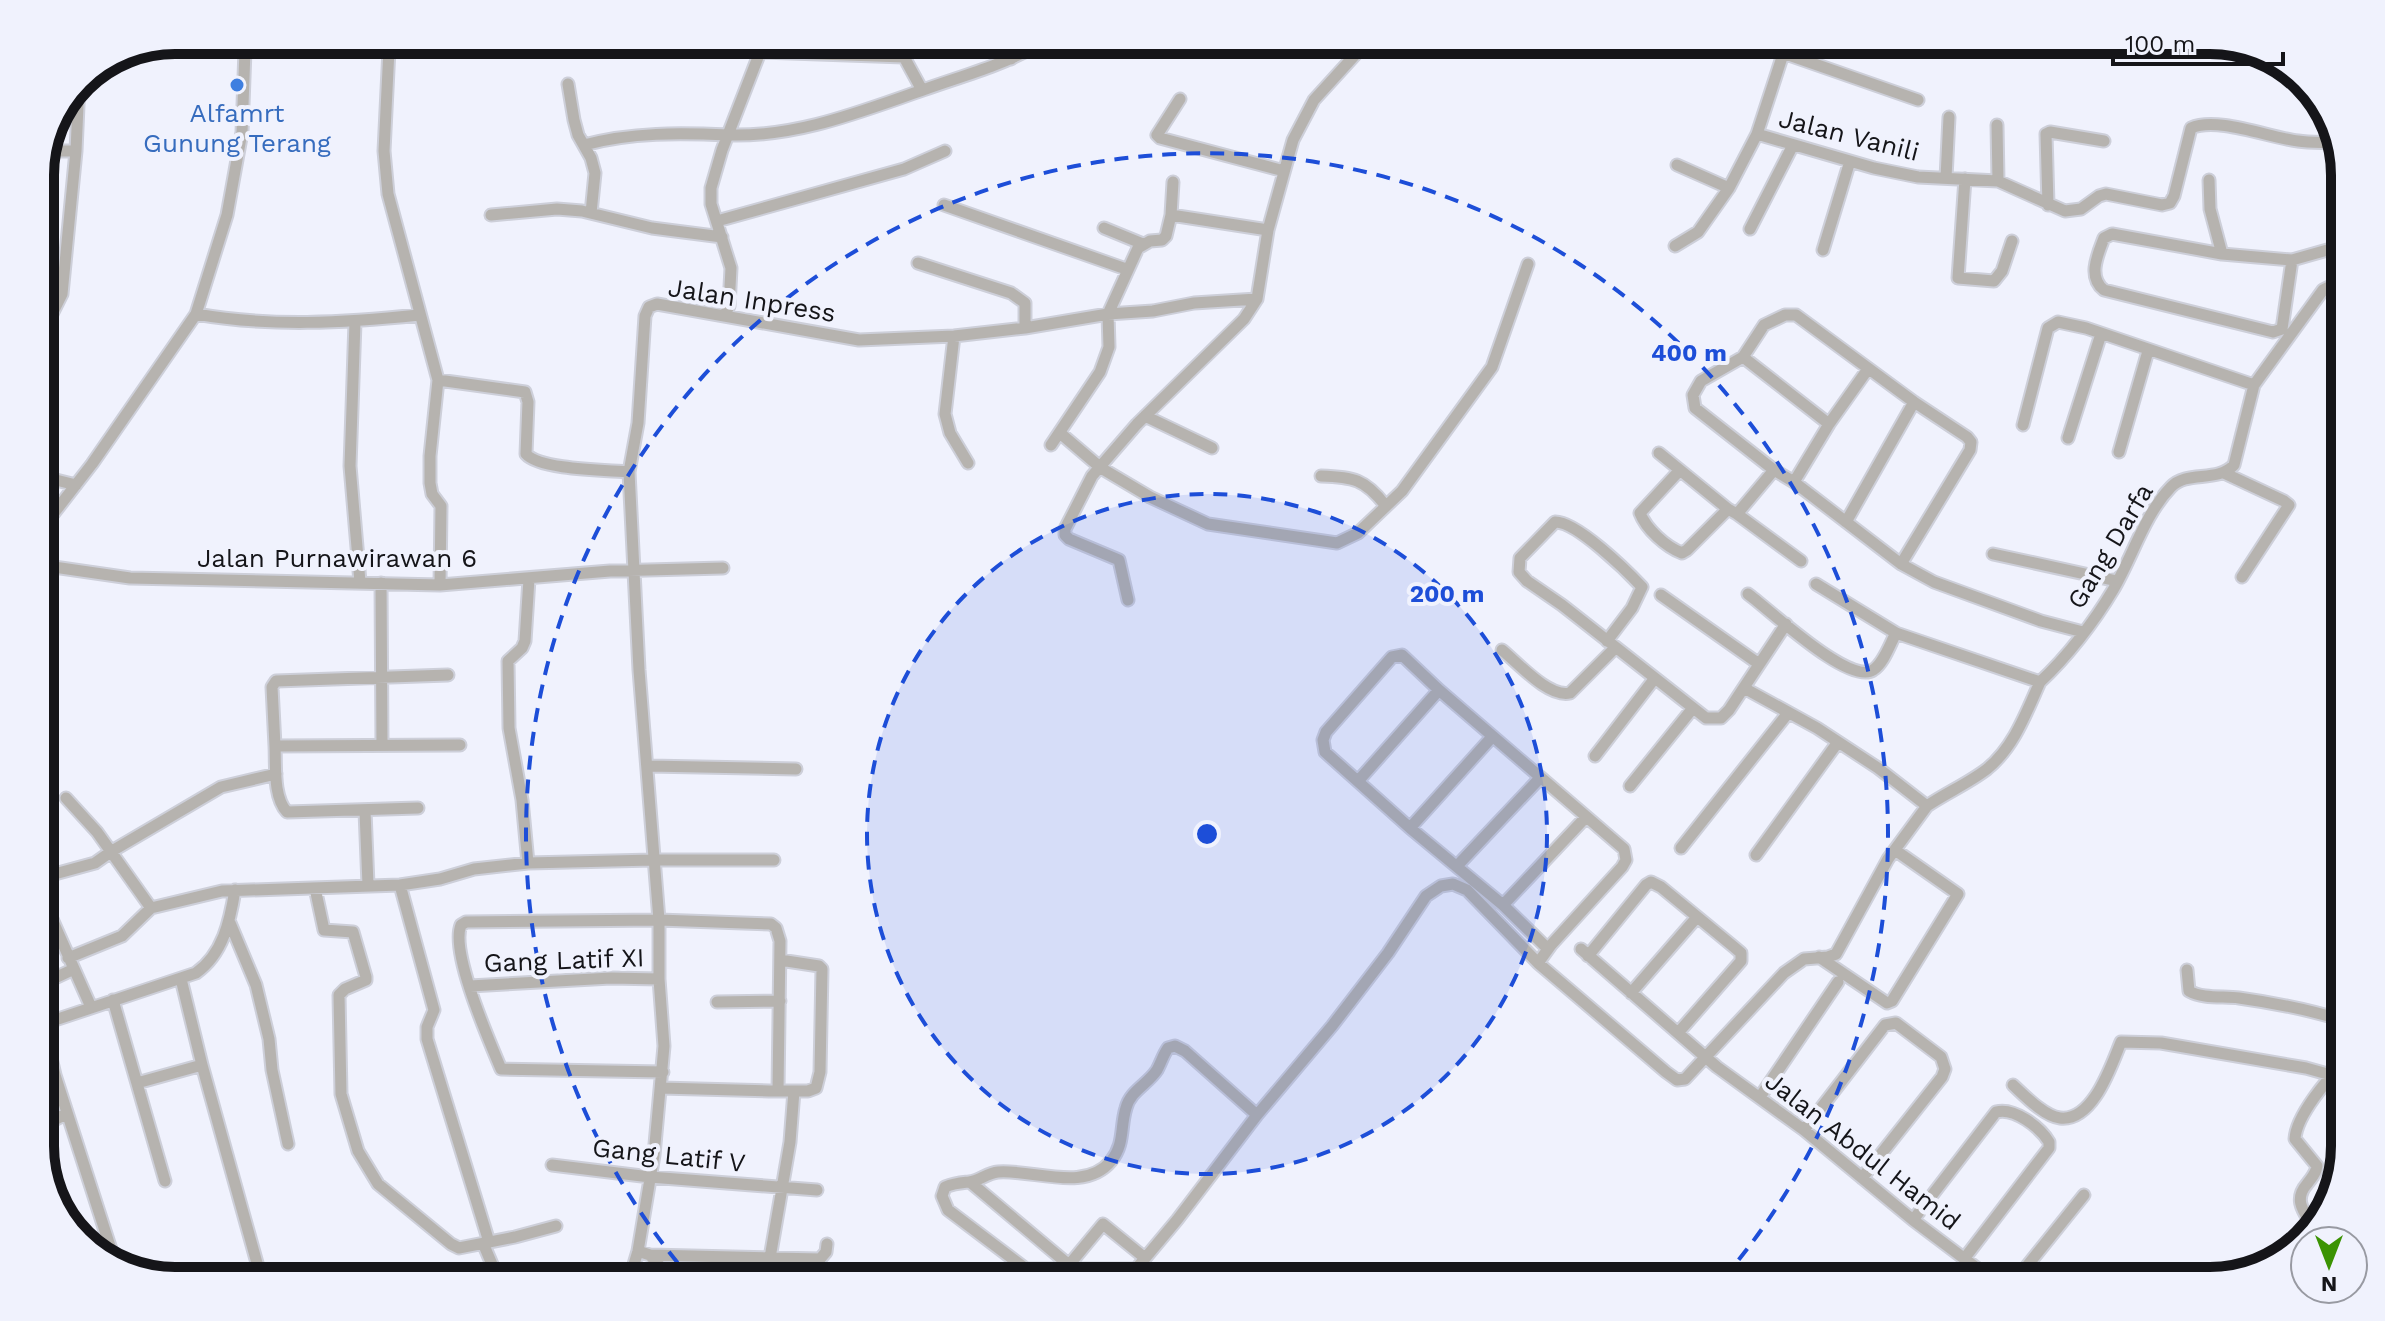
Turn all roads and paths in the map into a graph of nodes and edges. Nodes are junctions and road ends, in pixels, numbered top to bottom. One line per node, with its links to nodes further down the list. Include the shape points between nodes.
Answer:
1 (245, 54): 59 (street, via 242,132 229,201)
2 (389, 54): 61 (street, via 384,151 388,194)
3 (759, 54): 19 (street)
4 (904, 54): 12 (street)
5 (1010, 54): 10 (street)
6 (1021, 54): 10 (street)
7 (1356, 54): 29 (street, via 1314,100)
8 (1783, 54): 18 (street)
9 (1800, 54): 14 (street)
10 (1011, 59): 12 (street)
11 (568, 84): 22 (street)
12 (922, 90): 19 (street, via 807,128)
13 (1180, 99): 29 (street, via 1157,135 1160,138)
14 (1918, 100)
15 (78, 103): 25 (street)
16 (1949, 117): 30 (street)
17 (1997, 125): 33 (street)
18 (1757, 134): 23 (street, Jalan Vanili); 35 (street)
19 (729, 135): 22 (street, via 632,135); 41 (street, via 711,188)
20 (2104, 141): 37 (street, via 2046,134)
21 (2327, 142): 37 (street, Jalan Vanili, via 2199,124 2191,128 2174,196 2167,205 2106,194 2073,212)
22 (584, 145): 38 (street, via 595,173)
23 (1793, 145): 27 (street, Jalan Vanili); 43 (street)
24 (57, 151): 25 (street)
25 (76, 151): 58 (street, via 62,294)
26 (945, 151): 41 (street, via 904,169)
27 (1850, 161): 30 (street, Jalan Vanili); 50 (street)
28 (1677, 165): 35 (street)
29 (1284, 171): 44 (street)
30 (1946, 178): 31 (street, Jalan Vanili)
31 (1965, 179): 33 (street, Jalan Vanili); 46 (street, via 1958,278 1994,281)
32 (2209, 180): 51 (street, via 2210,209)
33 (1998, 181): 37 (street, Jalan Vanili)
34 (1173, 182): 40 (street)
35 (1729, 188): 48 (street, via 1698,232)
36 (944, 205): 55 (street)
37 (2048, 205)
38 (591, 213): 39 (street, via 557,209); 45 (street)
39 (491, 215)
40 (1171, 215): 44 (street); 47 (street, via 1165,238)
41 (717, 221): 45 (street)
42 (1104, 228): 47 (street)
43 (1750, 229)
44 (1268, 230): 57 (street)
45 (722, 237): 62 (street, via 731,268)
46 (2012, 241)
47 (1143, 244): 55 (street)
48 (1675, 246)
49 (2331, 249): 52 (street)
50 (1823, 250)
51 (2222, 254): 52 (street); 52 (street, via 2112,234 2104,238 2095,275 2104,290 2279,332 2285,322)
52 (2292, 260)
53 (918, 263): 64 (street, via 1011,293 1025,303)
54 (1528, 264): 92 (street, via 1492,367 1402,491)
55 (1126, 269): 60 (street)
56 (2331, 286): 71 (street)
57 (1257, 299): 60 (street, Jalan Inpress); 73 (street, via 1216,350)
58 (54, 310)
59 (196, 314): 63 (street, via 272,323); 91 (street)
60 (1108, 314): 64 (street, Jalan Inpress); 76 (street, via 1109,347 1100,372)
61 (419, 315): 63 (street); 70 (street)
62 (725, 315): 66 (street, Jalan Inpress, via 859,340); 86 (street, Jalan Inpress, via 649,307)
63 (355, 322): 105 (street, via 350,466)
64 (1025, 328): 66 (street, Jalan Inpress)
65 (2101, 334): 67 (street); 75 (street, via 2062,322 2051,325); 77 (street)
66 (954, 336): 82 (street, via 945,414)
67 (2148, 351): 71 (street); 80 (street)
68 (1743, 357): 69 (street, via 1764,325 1796,315); 74 (street); 85 (street, via 1701,381 1692,402)
69 (1868, 369): 72 (street); 74 (street)
70 (438, 380): 86 (street, via 525,392 530,459); 108 (street, via 430,483 441,506)
71 (2254, 385): 87 (street, via 2234,465)
72 (1914, 402): 95 (street); 98 (street, via 1971,445)
73 (1145, 416): 79 (street); 83 (street)
74 (1829, 424): 90 (street)
75 (2023, 425)
76 (1060, 433): 78 (street); 83 (street)
77 (2068, 438)
78 (1051, 445)
79 (1212, 448)
80 (2119, 452)
81 (1659, 453): 84 (street)
82 (968, 463)
83 (1101, 468): 92 (street, via 1208,524 1289,538 1337,543 1358,533); 111 (street, via 1065,533 1119,560)
84 (1680, 470): 93 (street); 93 (street, via 1640,513 1646,526 1673,550 1687,550)
85 (1774, 470): 90 (street); 93 (street)
86 (629, 472): 101 (street, Jalan Inpress)
87 (2224, 473): 102 (street, via 2289,505); 104 (street, Gang Darfa, via 2172,485)
88 (1321, 476): 92 (street, via 1370,485)
89 (54, 480): 91 (street)
90 (1794, 482): 95 (street)
91 (76, 485): 94 (street)
92 (1385, 505)
93 (1733, 511): 97 (street)
94 (54, 513)
95 (1846, 522): 98 (street)
96 (1993, 554): 104 (street)
97 (1801, 561)
98 (1901, 564): 113 (street, via 1934,582)
99 (54, 567): 105 (street, Jalan Purnawirawan 6, via 130,578)
100 (723, 568): 101 (street, Jalan Purnawirawan 6)
101 (633, 572): 103 (street, Jalan Purnawirawan 6); 132 (street, Jalan Inpress)
102 (2242, 577)
103 (529, 579): 108 (street, Jalan Purnawirawan 6); 150 (street, via 525,641 508,661 509,728)
104 (2117, 581): 113 (street, Gang Darfa)
105 (360, 582): 106 (street, Jalan Purnawirawan 6)
106 (381, 583): 108 (street, Jalan Purnawirawan 6); 119 (street)
107 (1816, 584): 114 (street)
108 (440, 585)
109 (1748, 594): 112 (street)
110 (1661, 595): 117 (street)
111 (1128, 600)
112 (1786, 624): 114 (street, via 1860,674 1878,666); 117 (street)
113 (2083, 632): 121 (street, Gang Darfa)
114 (1896, 633): 121 (street)
115 (1611, 644): 115 (street, via 1519,572 1520,558 1555,522 1566,523 1642,587); 116 (street, via 1570,693 1561,695); 120 (street)
116 (1502, 650)
117 (1759, 664): 122 (street)
118 (448, 675): 119 (street)
119 (381, 678): 128 (street); 130 (street, via 276,681)
120 (1655, 678): 124 (street); 131 (street)
121 (2040, 682): 139 (street, Gang Darfa, via 2020,729 1999,757)
122 (1744, 688): 124 (street, via 1721,718 1706,718); 125 (street)
123 (1439, 690): 126 (street); 136 (street); 136 (street, via 1402,655 1394,655 1331,724 1323,740 1325,752)
124 (1693, 708): 137 (street)
125 (1788, 713): 127 (street); 144 (street)
126 (1492, 737): 135 (street); 143 (street)
127 (1838, 742): 139 (street); 147 (street)
128 (382, 745): 129 (street); 130 (street)
129 (460, 745)
130 (275, 746): 134 (street)
131 (1595, 756)
132 (649, 766): 133 (street); 148 (street, Jalan Inpress)
133 (796, 769)
134 (276, 774): 141 (street, via 287,812); 146 (street, via 221,787)
135 (1540, 778): 142 (street); 151 (street)
136 (1359, 780): 143 (street)
137 (1630, 786)
138 (66, 798): 146 (street)
139 (1927, 806): 145 (street)
140 (418, 808): 141 (street)
141 (365, 811): 153 (street)
142 (1586, 817): 157 (street); 163 (street, via 1624,849 1626,860)
143 (1410, 828): 151 (street)
144 (1681, 848)
145 (1895, 850): 164 (street, via 1840,948 1828,957); 164 (street, via 1958,894 1892,1001 1887,1003)
146 (112, 851): 152 (street, via 95,863); 158 (street)
147 (1756, 855)
148 (653, 860): 149 (street); 150 (street); 160 (street, Jalan Inpress)
149 (774, 860)
150 (528, 863): 154 (street)
151 (1457, 866): 157 (street)
152 (54, 874)
153 (368, 885): 154 (street); 155 (street)
154 (400, 885): 209 (street, via 434,1010 427,1039)
155 (315, 888): 156 (street); 209 (street, via 322,928 353,932 366,977 345,989 338,1005 341,1094 358,1151 378,1184 451,1244 462,1248)
156 (235, 890): 158 (street); 161 (street)
157 (1503, 905): 163 (street)
158 (151, 908): 167 (street, via 122,936)
159 (1697, 917): 174 (street); 174 (street, Jalan Abdul Hamid, via 1651,882 1584,952); 181 (street, via 1742,959)
160 (659, 920): 165 (street, via 771,924 778,933); 171 (street, Jalan Inpress); 173 (street, Gang Latif XI, via 466,922 458,935)
161 (230, 923): 170 (street, via 208,963); 197 (street, via 256,985)
162 (54, 925): 167 (street)
163 (1548, 949): 166 (street)
164 (1819, 956): 182 (street, via 1784,973)
165 (780, 960): 176 (street); 191 (street, via 819,966 823,975 819,1081 816,1088)
166 (1538, 963): 182 (street, via 1677,1080 1690,1076); 194 (street, via 1467,890 1441,886 1426,896 1332,1026)
167 (71, 964): 169 (street); 178 (street)
168 (2187, 970): 179 (street, via 2189,991 2197,995 2272,1003)
169 (54, 976)
170 (181, 979): 175 (street); 183 (street)
171 (659, 979): 173 (street, Gang Latif XI); 185 (street, Jalan Inpress)
172 (1838, 982): 192 (street)
173 (470, 986): 185 (street, Gang Latif XI, via 501,1069)
174 (1631, 993): 181 (street, Jalan Abdul Hamid)
175 (113, 1000): 178 (street); 187 (street)
176 (780, 1001): 177 (street); 190 (street)
177 (717, 1002)
178 (91, 1007): 180 (street)
179 (2331, 1018)
180 (54, 1020)
181 (1678, 1033): 182 (street, Jalan Abdul Hamid)
182 (1704, 1056): 192 (street, Jalan Abdul Hamid)
183 (202, 1065): 187 (street); 216 (street)
184 (54, 1071): 193 (street)
185 (663, 1072): 189 (street, Jalan Inpress)
186 (2331, 1075): 188 (street, via 2129,1041 2121,1042 2094,1098 2073,1116 2052,1115); 206 (street, via 2295,1132 2317,1166 2299,1196)
187 (137, 1083): 201 (street)
188 (2013, 1085)
189 (661, 1088): 190 (street); 199 (street, Jalan Inpress)
190 (778, 1091): 191 (street)
191 (794, 1091): 203 (street, Gang Latif V)
192 (1760, 1097): 196 (street, Jalan Abdul Hamid)
193 (66, 1114): 195 (street); 211 (street)
194 (1257, 1115): 202 (street, via 1175,1046 1134,1092 1126,1107 1123,1139 1099,1173 1059,1177 1001,1171); 213 (street)
195 (54, 1120)
196 (1804, 1130): 200 (street, Jalan Abdul Hamid); 200 (street, via 1885,1025 1896,1023 1941,1057 1942,1077)
197 (288, 1144)
198 (552, 1165): 199 (street, Gang Latif V)
199 (650, 1177): 203 (street, Gang Latif V); 212 (street, Jalan Inpress)
200 (1862, 1178): 207 (street, Jalan Abdul Hamid)
201 (165, 1181)
202 (970, 1182): 221 (street, via 945,1187 942,1196 948,1210); 222 (street)
203 (782, 1189): 204 (street, Gang Latif V); 214 (street, Gang Latif V)
204 (817, 1190)
205 (2084, 1195): 226 (street)
206 (2307, 1218)
207 (1913, 1220): 215 (street, Jalan Abdul Hamid); 215 (street, via 1996,1112 2005,1109 2039,1130 2049,1148)
208 (556, 1226): 209 (street)
209 (486, 1242): 217 (street)
210 (827, 1244): 214 (street, via 820,1259)
211 (110, 1248)
212 (644, 1253): 214 (street); 218 (street, Jalan Inpress); 219 (street)
213 (1145, 1258): 223 (street, via 1103,1224); 224 (street)
214 (771, 1259): 220 (street, Gang Latif V)
215 (1964, 1259): 225 (street, Jalan Abdul Hamid)
216 (258, 1267)
217 (494, 1267)
218 (636, 1267)
219 (658, 1267)
220 (769, 1267)
221 (1023, 1267)
222 (1065, 1267)
223 (1067, 1267)
224 (1137, 1267)
225 (1975, 1267)
226 (2026, 1267)

